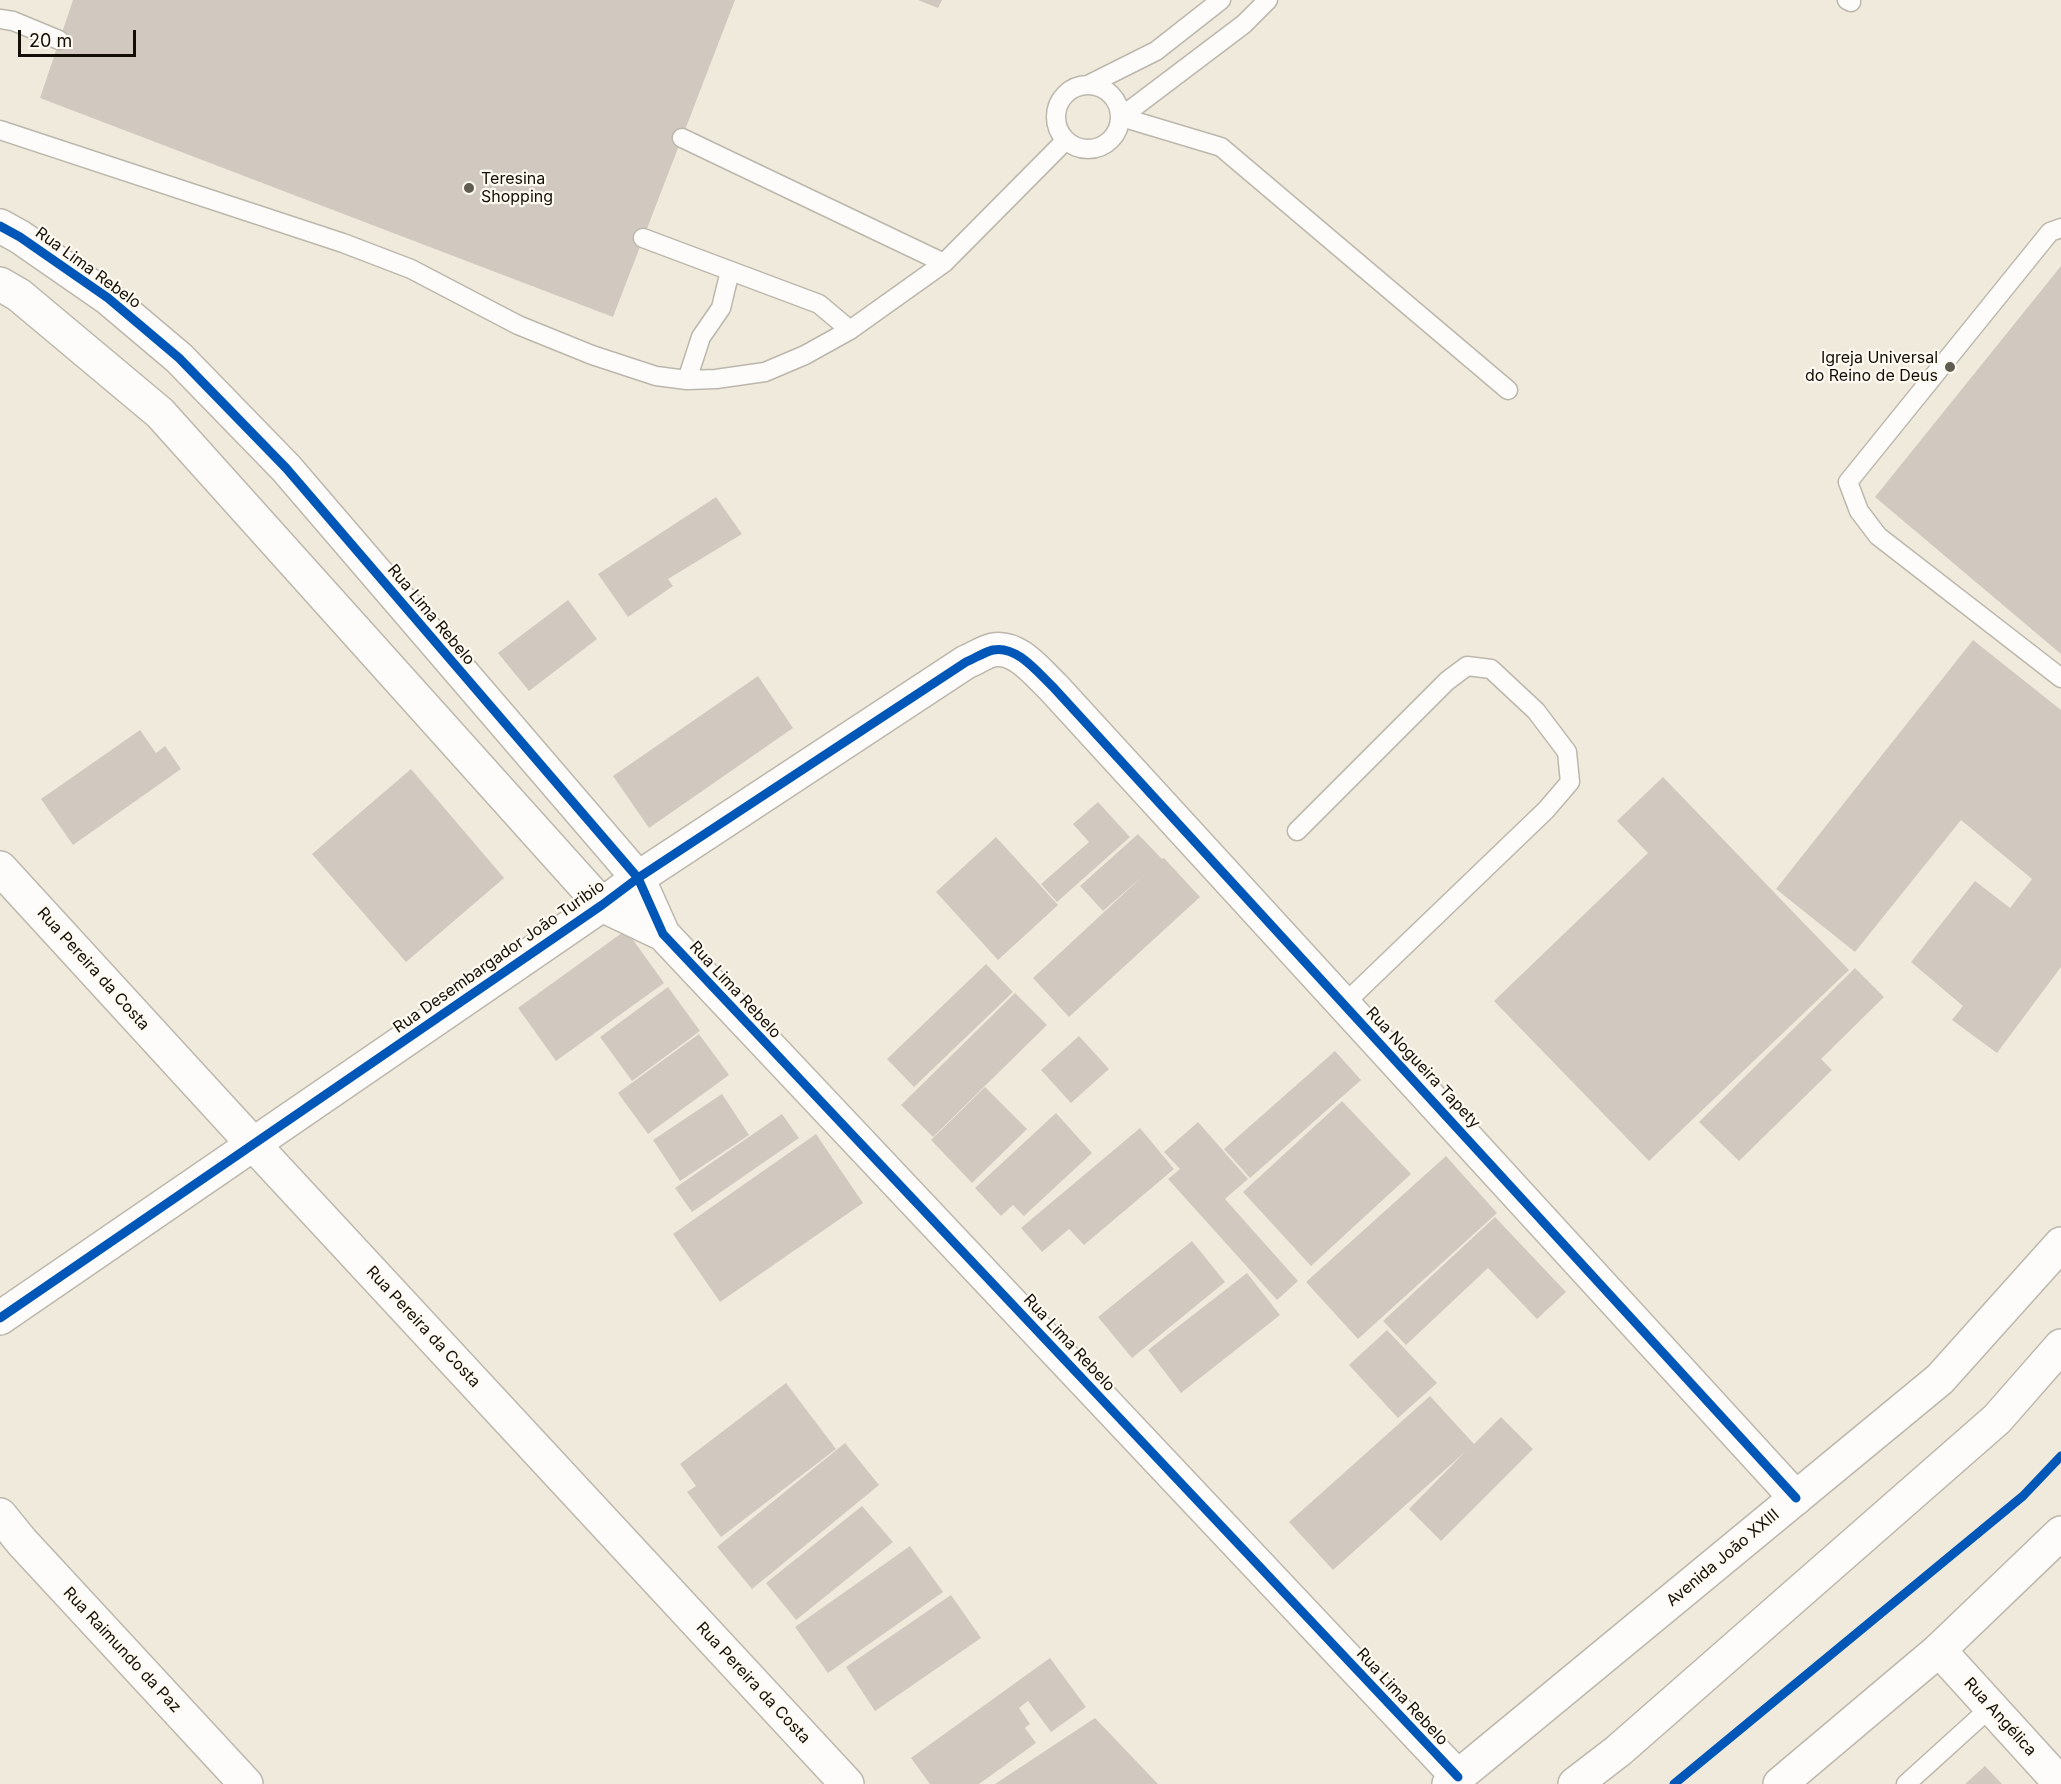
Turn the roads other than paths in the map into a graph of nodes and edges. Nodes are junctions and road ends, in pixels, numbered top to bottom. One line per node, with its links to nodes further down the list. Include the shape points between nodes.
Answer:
1 (1221, 0): 5 (lane, via 1156,51)
2 (1268, 0): 6 (lane, via 1244,24)
3 (0, 19): 4 (lane)
4 (59, 40)
5 (1088, 85): 6 (lane, via 1112,94); 9 (lane, via 1076,87 1058,105 1055,117)
6 (1121, 117): 9 (lane, via 1111,141 1100,148 1082,149); 18 (lane, via 1221,147)
7 (0, 130): 17 (lane, via 343,243 411,269 518,325 592,355 656,376)
8 (682, 138): 13 (lane)
9 (1065, 141): 13 (lane)
10 (0, 226): 23 (street, Rua Lima Rebelo, via 108,298 180,358 286,468)
11 (2061, 228): 20 (lane, via 2050,232 1848,482 1859,511 1878,536)
12 (643, 238): 14 (lane)
13 (944, 263): 16 (lane)
14 (730, 270): 16 (lane, via 819,304); 17 (lane, via 721,308 701,337)
15 (6, 293): 24 (street, Rua Lima Rebelo, via 160,413)
16 (850, 330): 17 (lane, via 805,356 765,372)
17 (687, 380)
18 (1508, 390)
19 (1025, 661): 23 (street, Rua Desembargador João Turibio, via 1008,651 993,650 966,662); 26 (street, Rua Nogueira Tapety)
20 (2061, 678)
21 (1297, 831): 26 (lane, via 1447,681 1467,666 1491,669 1536,711 1567,752 1570,782 1552,803)
22 (0, 867): 27 (street, Rua Pereira da Costa)
23 (638, 878): 24 (street, Rua Desembargador João Turibio); 25 (street, Rua Lima Rebelo)
24 (602, 905): 25 (street, Rua Lima Rebelo); 27 (street, Rua Desembargador João Turibio)
25 (663, 934): 38 (street, Rua Lima Rebelo)
26 (1344, 1004): 31 (street, Rua Nogueira Tapety)
27 (254, 1145): 29 (street, Rua Desembargador João Turibio); 40 (street, Rua Pereira da Costa)
28 (2061, 1244): 31 (street, Avenida João XXIII, via 1940,1379)
29 (0, 1318)
30 (2061, 1346): 37 (street, via 1997,1419)
31 (1796, 1498): 38 (street, Avenida João XXIII)
32 (0, 1515): 34 (street, Rua Raimundo da Paz)
33 (2061, 1533): 35 (street)
34 (11, 1547): 39 (street, Rua Raimundo da Paz)
35 (1939, 1650): 36 (street, Rua Angélica); 43 (street)
36 (1991, 1707): 44 (lane); 45 (street, Rua Angélica)
37 (1618, 1751): 41 (street); 42 (street)
38 (1453, 1780)
39 (238, 1782)
40 (847, 1784)
41 (1575, 1784)
42 (1592, 1784)
43 (1780, 1784)
44 (1906, 1784)
45 (2061, 1784)

